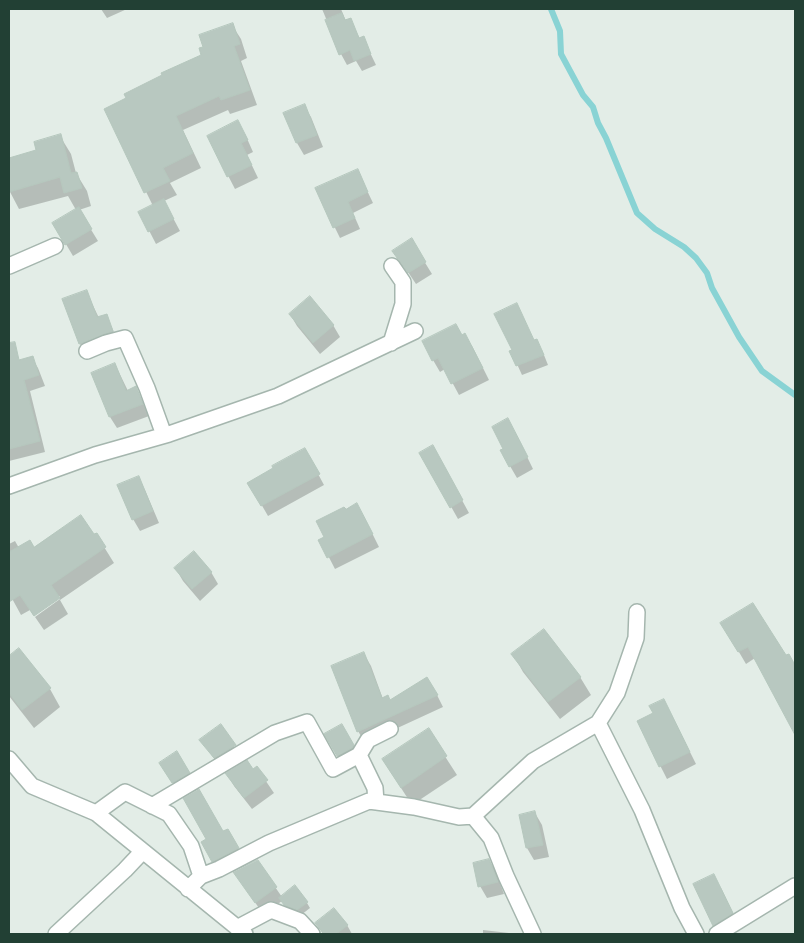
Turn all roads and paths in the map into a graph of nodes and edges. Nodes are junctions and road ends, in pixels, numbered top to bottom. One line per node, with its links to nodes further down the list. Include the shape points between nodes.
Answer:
1 (55, 246): 2 (street)
2 (9, 266)
3 (392, 266): 5 (street, via 403,282 403,304)
4 (415, 331): 5 (street)
5 (391, 343): 7 (street, via 278,396)
6 (87, 351): 7 (street, via 125,338)
7 (164, 435): 8 (street, via 95,455)
8 (9, 486)
9 (637, 612): 10 (street, via 636,638 617,693)
10 (598, 723): 17 (street, via 533,761); 26 (street, via 642,810)
11 (390, 729): 12 (street, via 368,740)
12 (359, 755): 14 (street, via 375,788); 15 (street, via 333,769 307,722 275,733)
13 (9, 759): 16 (street, via 32,786)
14 (376, 802): 17 (street, via 458,817); 19 (street, via 369,801 269,842)
15 (152, 806): 16 (street, via 125,792); 19 (street, via 169,814 191,846)
16 (96, 814): 18 (street)
17 (473, 816): 25 (street, via 490,838)
18 (142, 852): 21 (street); 23 (street)
19 (201, 876): 21 (street)
20 (795, 886): 27 (street)
21 (188, 889): 22 (street)
22 (241, 931): 24 (street, via 271,910 300,921)
23 (56, 934)
24 (312, 934)
25 (533, 934)
26 (696, 934)
27 (718, 934)

